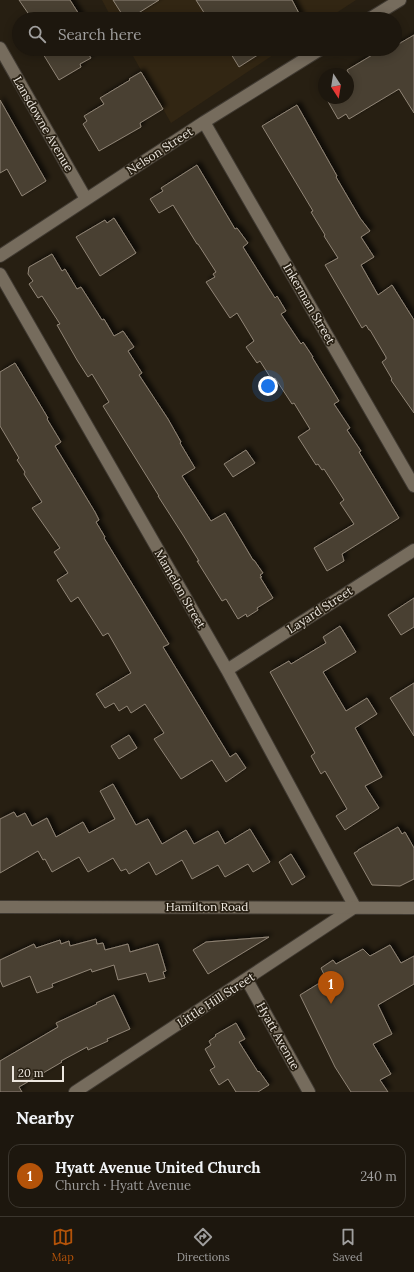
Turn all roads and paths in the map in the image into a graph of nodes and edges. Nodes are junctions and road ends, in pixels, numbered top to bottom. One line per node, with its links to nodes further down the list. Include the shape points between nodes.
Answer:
1 (400, 0): 2 (street)
2 (380, 12)
3 (0, 48): 6 (street, Lansdowne Avenue)
4 (310, 56): 5 (street, Nelson Street)
5 (204, 122): 6 (street, Nelson Street); 9 (street, Inkerman Street)
6 (86, 199): 7 (street, Nelson Street)
7 (0, 256)
8 (0, 274): 11 (street, Mamelon Street)
9 (414, 486)
10 (414, 550): 11 (street, Layard Street)
11 (226, 670): 13 (street, Mamelon Street)
12 (0, 907): 13 (street, Hamilton Road)
13 (355, 907): 14 (street, Hamilton Road); 15 (street, Little Hill Street)
14 (414, 908)
15 (246, 980): 16 (street, Little Hill Street); 17 (street, Hyatt Avenue)
16 (76, 1092)
17 (309, 1092)

